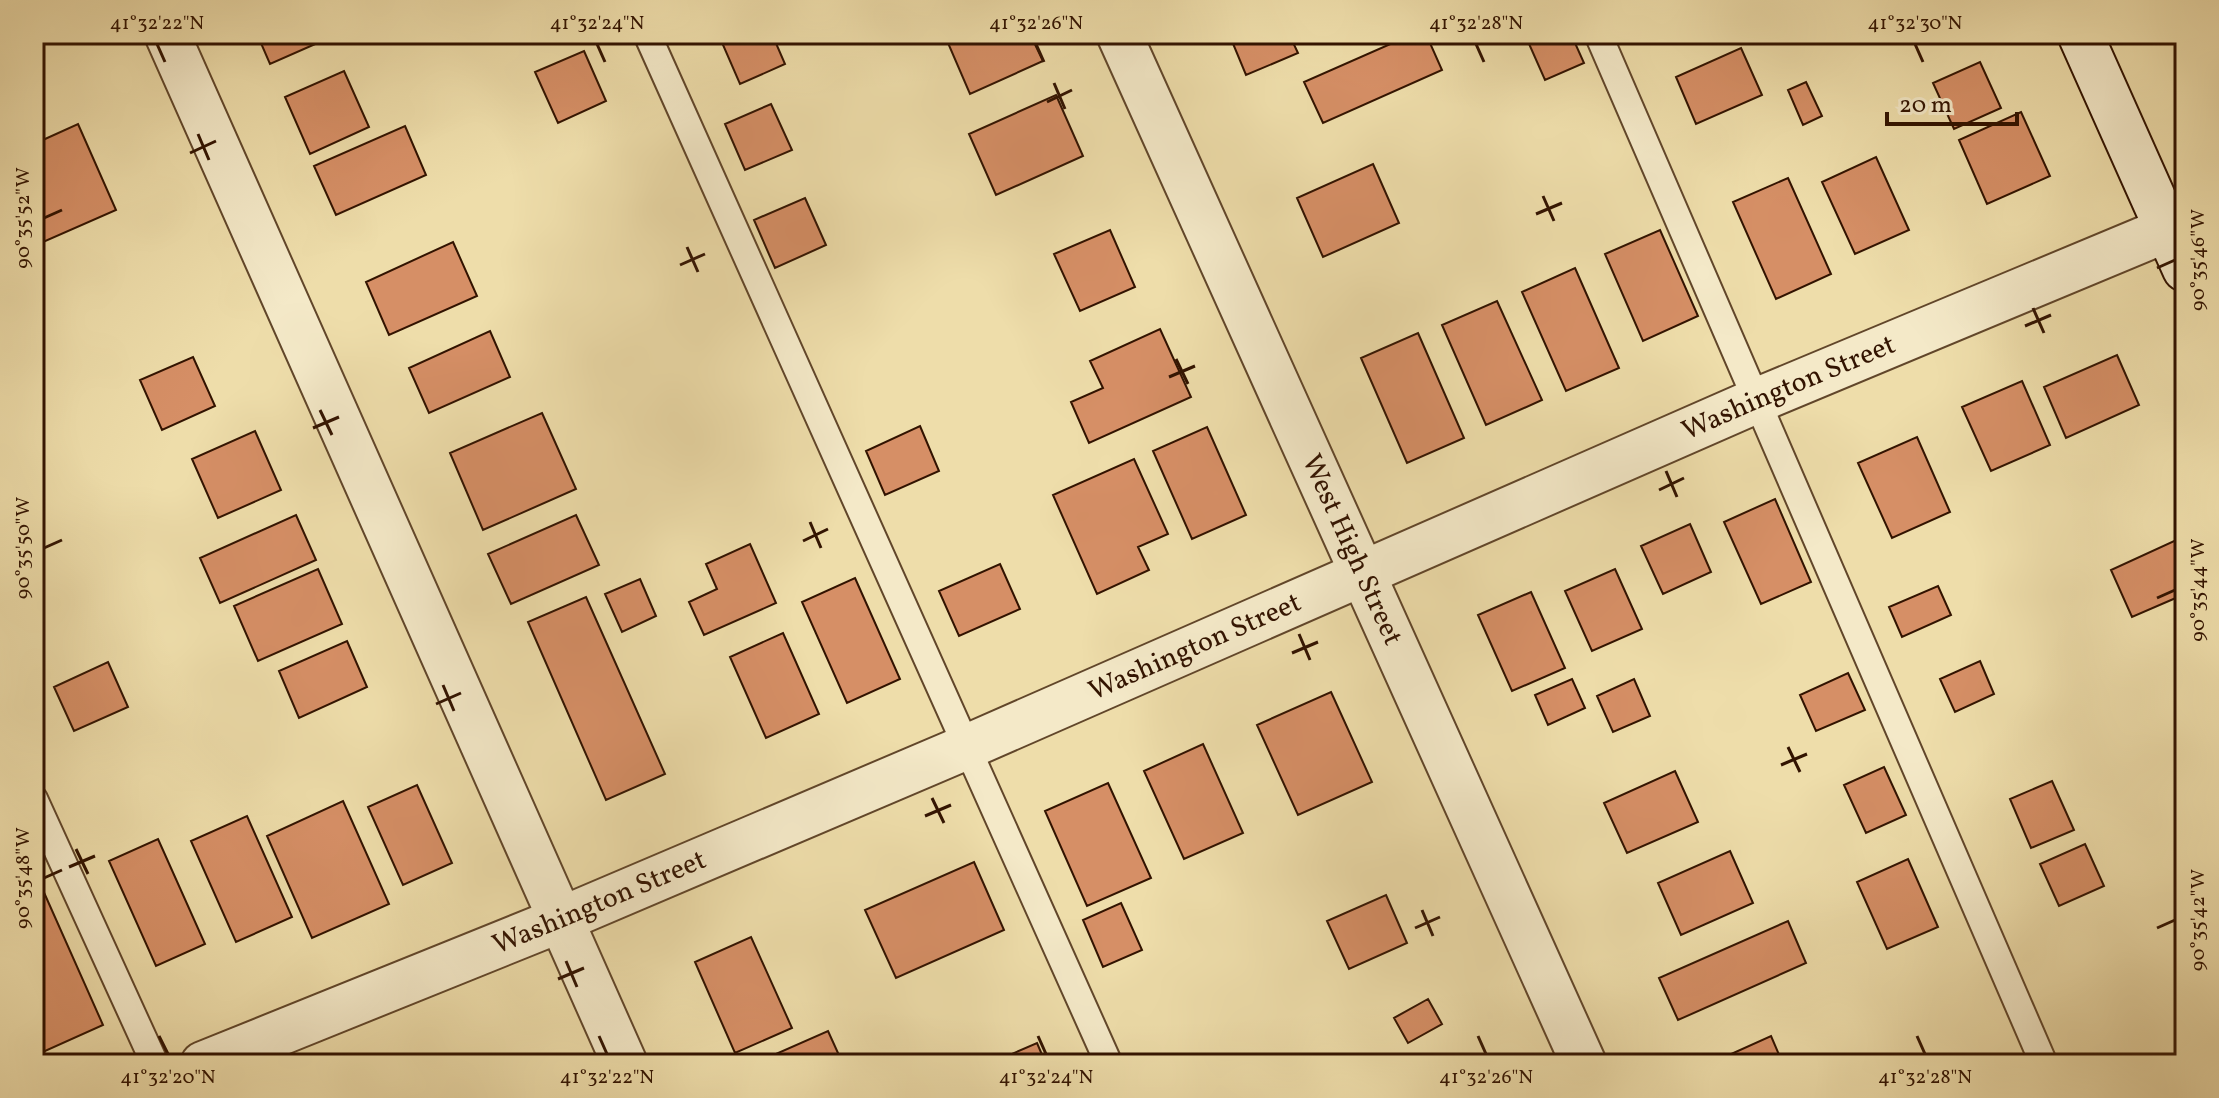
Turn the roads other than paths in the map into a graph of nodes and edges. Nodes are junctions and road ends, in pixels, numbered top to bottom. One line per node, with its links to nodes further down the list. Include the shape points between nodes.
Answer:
1 (167, 34): 12 (street)
2 (647, 34): 10 (lane)
3 (1119, 34): 9 (street, West High Street)
4 (1598, 34): 8 (lane)
5 (2080, 34): 6 (street)
6 (2176, 226): 7 (street); 8 (street, Washington Street)
7 (2185, 269)
8 (1758, 400): 9 (street, Washington Street); 18 (lane)
9 (1364, 573): 10 (street, Washington Street); 17 (street, West High Street)
10 (969, 746): 12 (street, Washington Street); 16 (lane)
11 (34, 799): 13 (lane)
12 (560, 920): 14 (street, Washington Street); 15 (street)
13 (155, 1064)
14 (203, 1064)
15 (625, 1064)
16 (1109, 1064)
17 (1584, 1064)
18 (2044, 1064)

